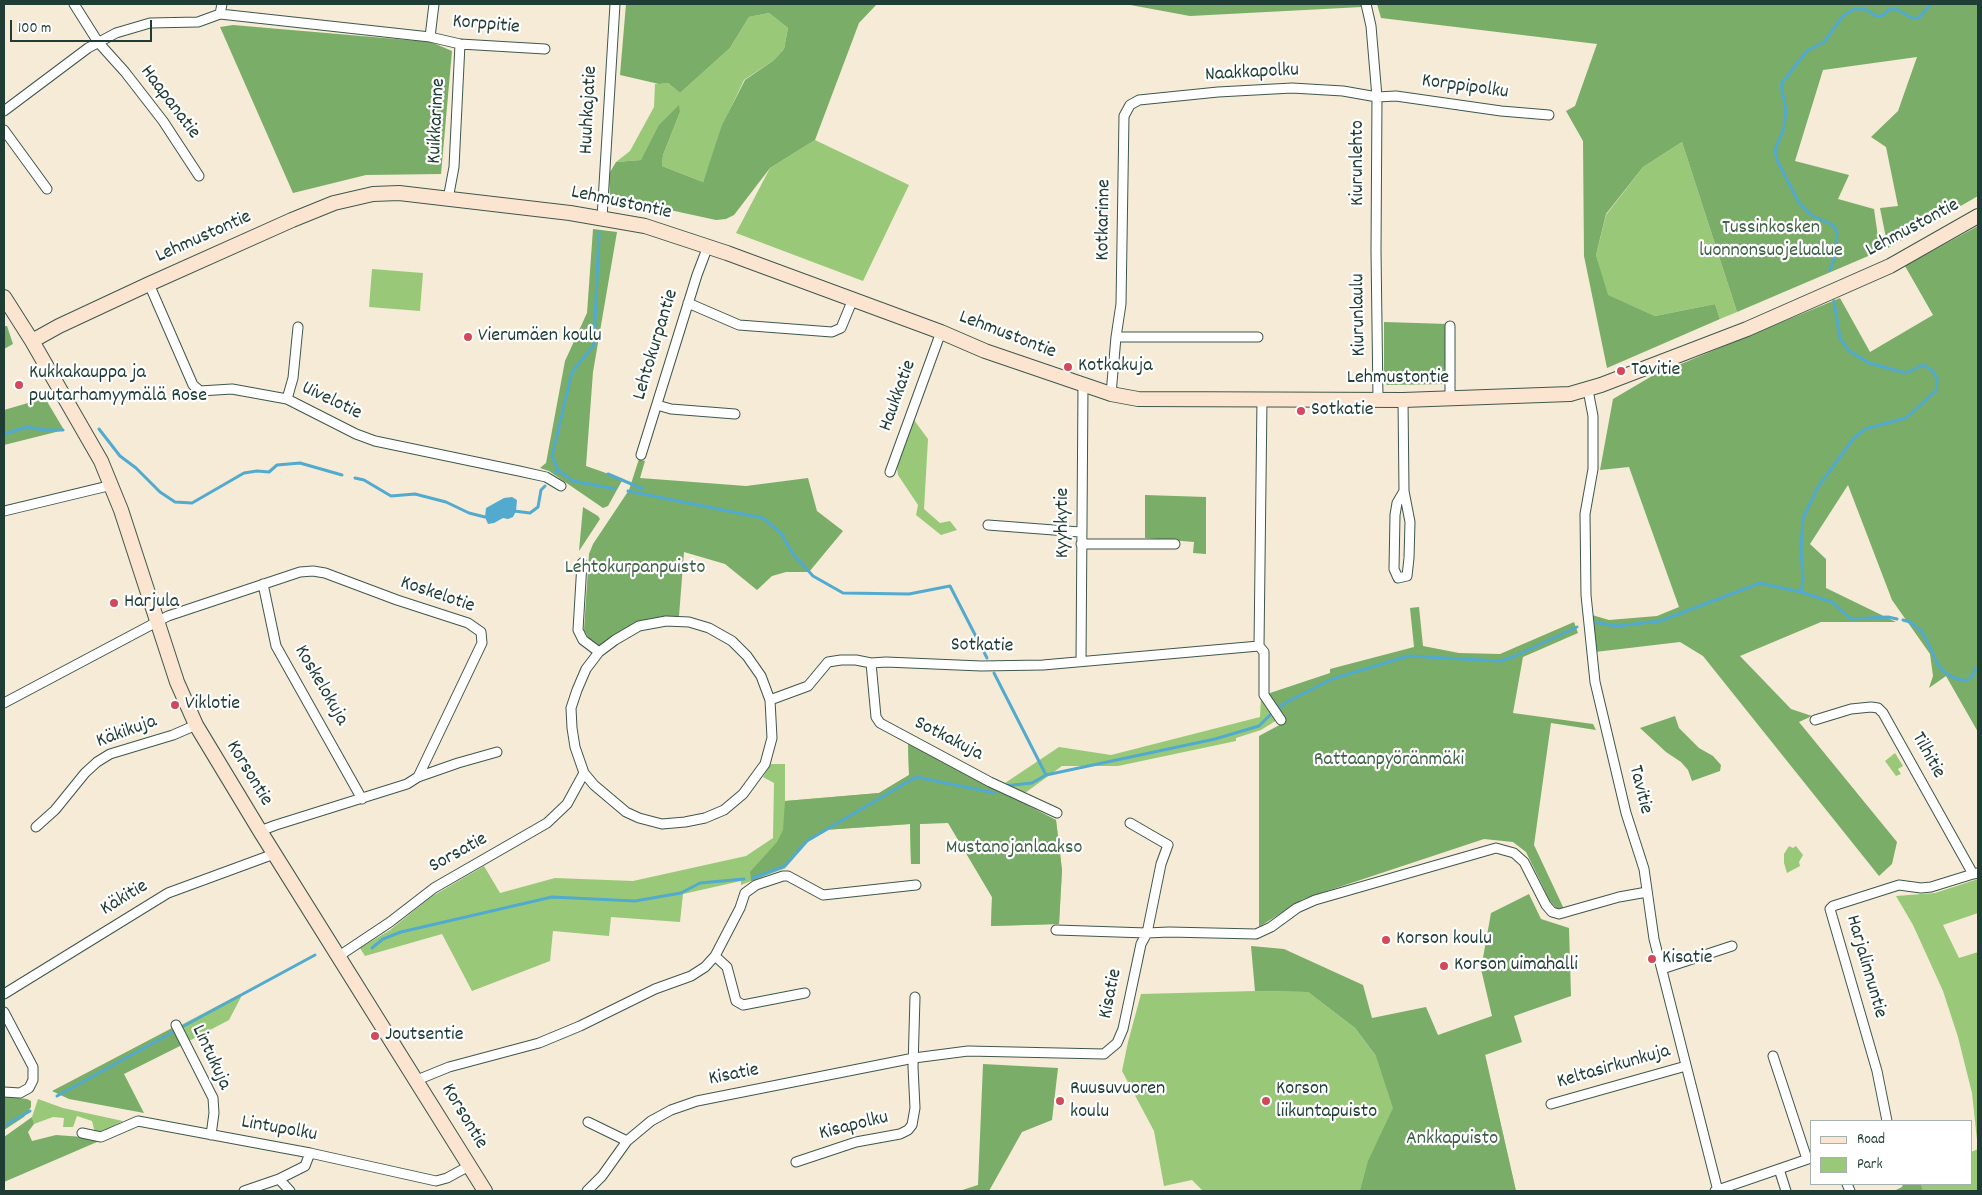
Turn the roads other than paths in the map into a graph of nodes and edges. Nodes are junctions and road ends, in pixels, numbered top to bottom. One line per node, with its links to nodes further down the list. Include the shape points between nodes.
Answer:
1 (74, 4): 8 (street, Haapanatie)
2 (222, 4): 6 (street)
3 (434, 4): 7 (street)
4 (615, 4): 20 (street, Huuhkajatie)
5 (1366, 4): 11 (street, Kiurunlehto)
6 (220, 14): 7 (street, Korppitie); 8 (street, Korppitie, via 198,22 131,28)
7 (430, 37): 9 (street, Korppitie)
8 (98, 42): 13 (street, Korppitie); 16 (street, Haapanatie, via 163,121)
9 (460, 44): 10 (street, Korppitie); 18 (street, Kuikkarinne, via 454,167)
10 (545, 49)
11 (1377, 97): 12 (street, Naakkapolku, via 1292,88 1139,100); 14 (street, Korppipolku, via 1396,96 1501,112); 21 (street, Kiurunlehto)
12 (1130, 105): 30 (street, Kotkarinne, via 1124,116 1120,304)
13 (4, 111)
14 (1549, 115)
15 (4, 130): 17 (street)
16 (199, 176)
17 (47, 189)
18 (448, 199): 20 (main road, Lehmustontie); 23 (main road, Lehmustontie, via 374,194 334,203)
19 (1978, 216): 34 (main road, Lehmustontie, via 1890,266 1748,328)
20 (602, 218): 22 (main road, Lehmustontie, via 645,226)
21 (1376, 229): 38 (street, Kiurunlaulu)
22 (708, 246): 25 (main road, Lehmustontie); 26 (street, Lehtokurpantie)
23 (149, 284): 32 (main road, Lehmustontie); 36 (street, Uivelotie, via 193,386 200,391 232,388)
24 (4, 297): 32 (main road, Korsontie)
25 (853, 299): 26 (street, via 841,328 832,332 739,325); 29 (main road, Lehmustontie)
26 (688, 304): 41 (street, Lehtokurpantie)
27 (1450, 326): 39 (street)
28 (298, 327): 36 (street, via 293,378)
29 (941, 332): 33 (main road, Lehmustontie); 44 (street, Haukkatie)
30 (1116, 337): 31 (street); 35 (street)
31 (1258, 337)
32 (32, 341): 45 (main road, Korsontie, via 74,411)
33 (1083, 386): 35 (main road, Lehmustontie); 50 (street, Kyyhkytie)
34 (1588, 390): 39 (main road, Lehmustontie, via 1570,394); 76 (street, Tavitie, via 1593,416 1594,469 1585,514 1586,595 1594,682 1626,813 1644,869)
35 (1111, 394): 37 (main road, Lehmustontie, via 1138,398)
36 (287, 399): 46 (street, Uivelotie, via 375,441 546,477)
37 (1262, 399): 38 (main road, Lehmustontie); 56 (street)
38 (1378, 399): 40 (main road, Lehmustontie)
39 (1450, 399): 40 (main road, Lehmustontie)
40 (1403, 400): 47 (street)
41 (657, 405): 42 (street); 43 (street, Lehtokurpantie)
42 (735, 414)
43 (641, 455)
44 (890, 472)
45 (112, 485): 48 (street); 55 (main road, Korsontie)
46 (561, 486)
47 (1404, 491): 47 (street, via 1396,503 1395,515 1394,569 1398,578 1407,576 1409,558 1410,522)
48 (4, 511)
49 (988, 525): 50 (street)
50 (1080, 532): 51 (street, Kyyhkytie)
51 (1081, 544): 52 (street); 58 (street, Kyyhkytie)
52 (1174, 544)
53 (582, 563): 57 (street, via 578,630 583,640)
54 (263, 584): 55 (street, Koskelotie); 67 (street, Koskelotie, via 300,572 325,573 468,623 481,632 482,643); 68 (street, Koskelokuja, via 276,646)
55 (156, 622): 61 (street); 64 (main road, Korsontie)
56 (1259, 646): 58 (street, Sotkatie); 62 (street, via 1264,652 1264,696)
57 (599, 652): 60 (street, via 639,626 666,621 689,622 709,628 732,641 761,676); 66 (street, via 586,669 572,708 574,747)
58 (1081, 661): 59 (street, Sotkatie, via 982,666)
59 (871, 663): 60 (street, Sotkatie, via 828,662 808,686); 69 (street, Sotkakuja, via 876,717 880,723 990,782)
60 (770, 700): 66 (street, via 772,738 765,764 743,794 711,816 662,824 639,818 626,812)
61 (4, 703)
62 (1281, 720)
63 (1815, 720): 74 (street, Tilhitie, via 1851,709 1878,708)
64 (196, 725): 71 (street, Käkikuja, via 110,754 97,762); 72 (main road, Korsontie)
65 (497, 752): 67 (street)
66 (584, 773): 80 (street, Sorsatie, via 567,804 547,823 434,888)
67 (418, 777): 68 (street)
68 (362, 799): 72 (street)
69 (1057, 813)
70 (1130, 823): 78 (street, via 1168,845)
71 (36, 827)
72 (260, 831): 73 (main road, Korsontie)
73 (274, 854): 80 (main road, Korsontie); 84 (street, Käkitie, via 168,893)
74 (1976, 873): 94 (street, Harjalinnuntie, via 1931,887 1899,885 1830,909 1878,1074)
75 (916, 885): 81 (street, via 823,895 788,876 765,882 745,893)
76 (1647, 892): 78 (street, via 1559,914 1552,912 1524,862 1514,853 1496,848 1315,900 1256,934); 82 (street, Tavitie)
77 (1056, 930): 78 (street)
78 (1147, 933): 89 (street, Kisatie, via 1140,944 1123,1029 1117,1043 1104,1054 968,1051)
79 (1732, 946): 82 (street)
80 (339, 956): 91 (main road, Korsontie)
81 (716, 956): 83 (street, via 727,967 736,1001 744,1004); 91 (street, via 691,976 655,989 557,1036 449,1067)
82 (1662, 970): 90 (street, Tavitie)
83 (805, 993)
84 (4, 994)
85 (915, 997): 89 (street)
86 (4, 1012): 92 (street, via 32,1066 33,1080 29,1088 20,1093)
87 (176, 1025): 97 (street, Lintukuja, via 212,1098)
88 (1773, 1056): 100 (street)
89 (914, 1058): 98 (street, Kisatie, via 697,1101 651,1121); 101 (street, Kisapolku, via 915,1108 908,1130 856,1142)
90 (1686, 1066): 93 (street, Keltasirkunkuja); 109 (street, Tavitie)
91 (417, 1080): 102 (main road, Korsontie)
92 (4, 1092)
93 (1551, 1104)
94 (1887, 1120)
95 (588, 1122): 98 (street)
96 (82, 1133): 97 (street, Lintupolku, via 101,1137 138,1122)
97 (211, 1135): 99 (street, Lintupolku)
98 (628, 1141): 108 (street, Kisatie)
99 (310, 1153): 102 (street, Lintupolku, via 436,1181); 104 (street, via 305,1166)
100 (1809, 1159): 103 (street)
101 (796, 1162)
102 (469, 1166): 107 (main road, Korsontie)
103 (1779, 1169): 109 (street); 110 (street)
104 (279, 1179): 105 (street); 106 (street)
105 (244, 1191)
106 (290, 1191)
107 (486, 1191)
108 (587, 1191)
109 (1717, 1191)
110 (1786, 1191)

